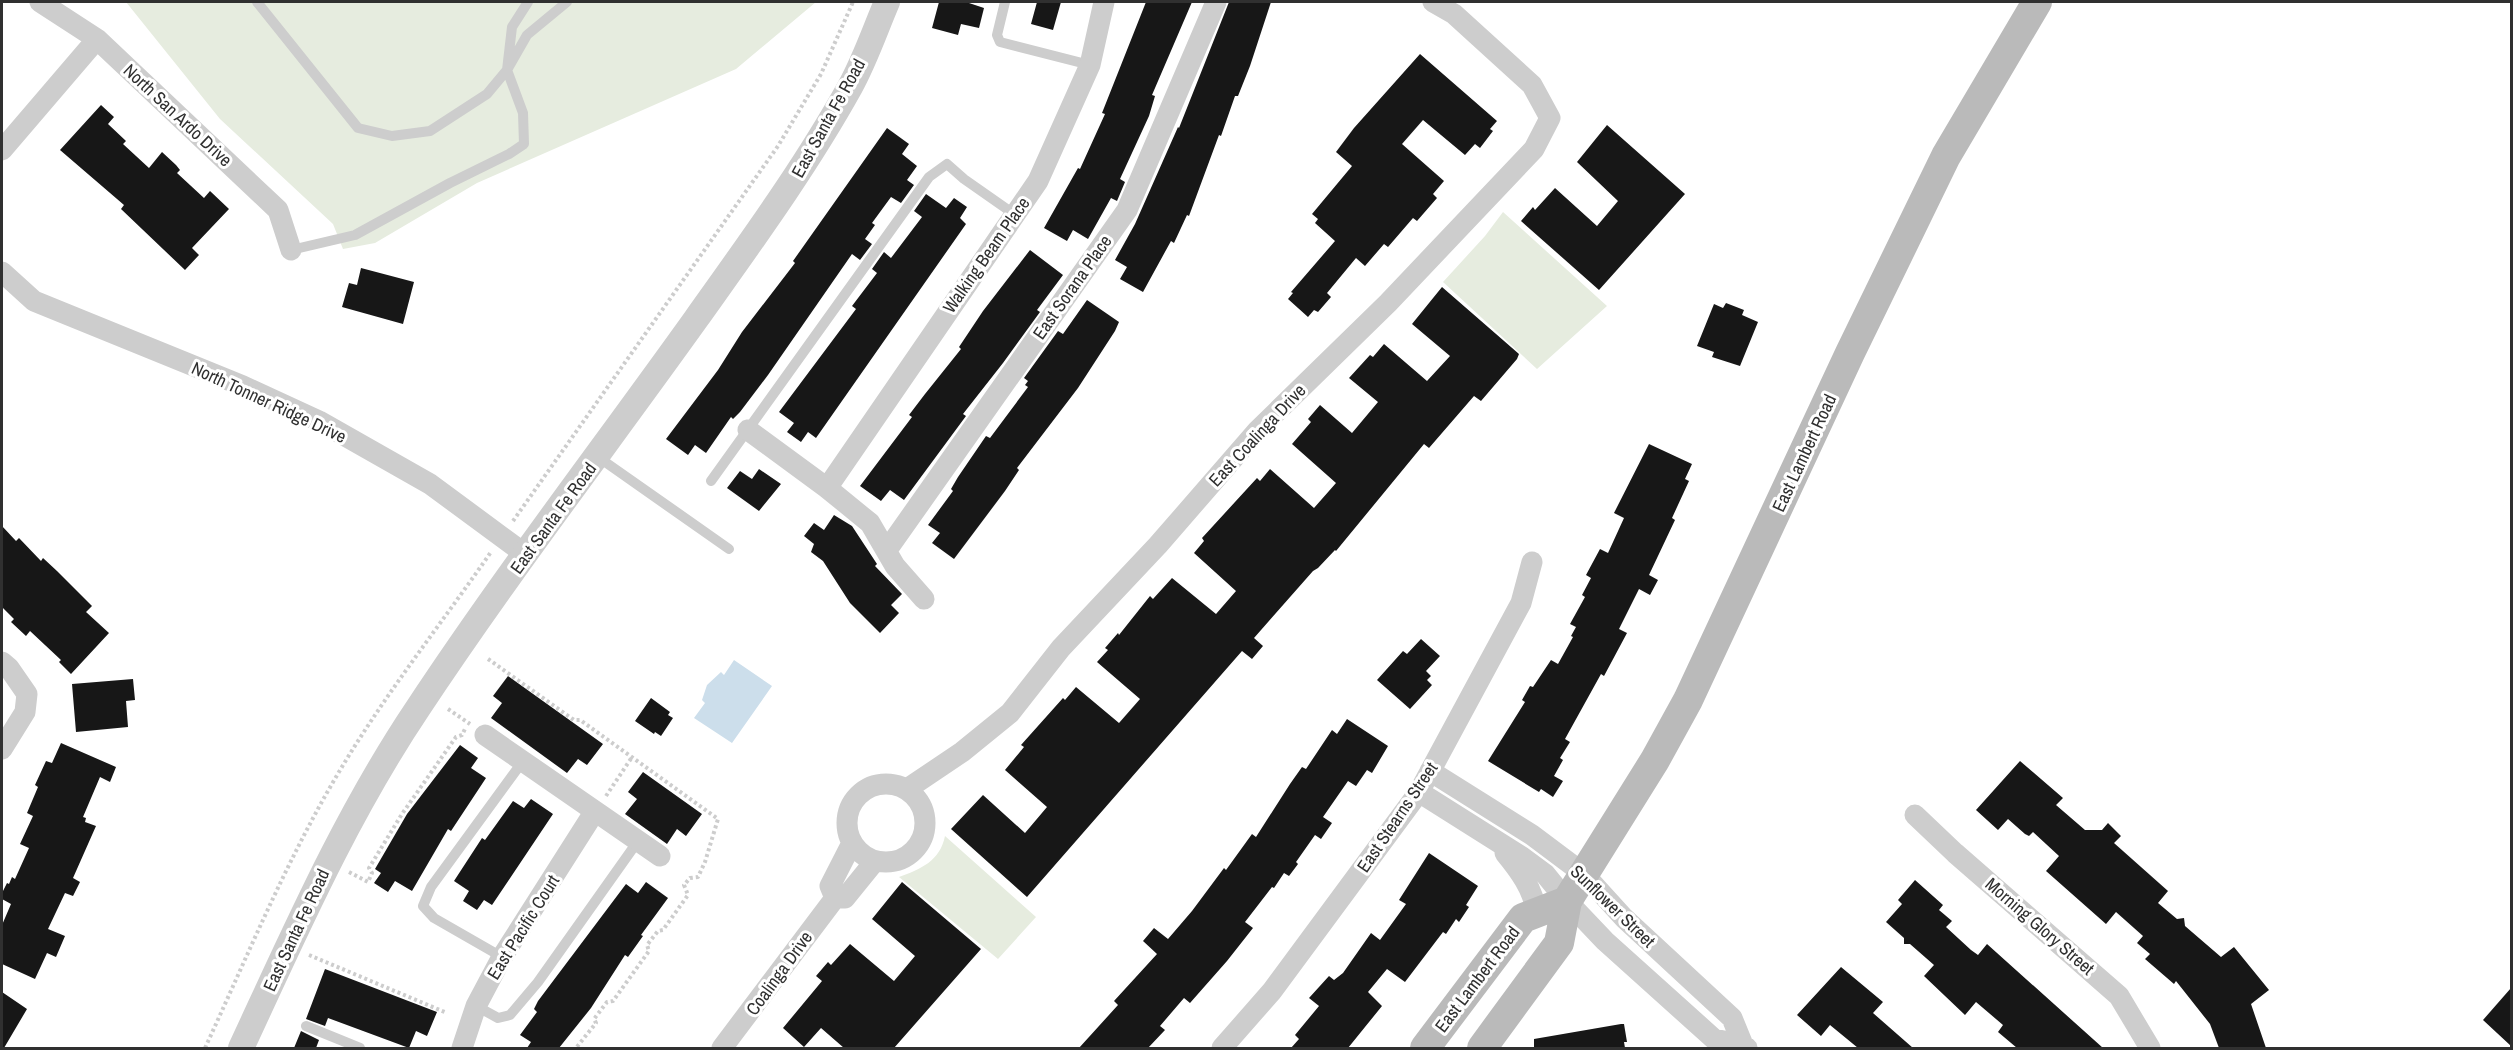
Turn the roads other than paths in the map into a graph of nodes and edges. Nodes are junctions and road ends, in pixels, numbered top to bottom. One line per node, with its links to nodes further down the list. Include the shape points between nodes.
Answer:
1 (40, 2): 11 (street, North San Ardo Drive)
2 (257, 2): 13 (lane, via 358,128 392,136 430,131 487,94)
3 (528, 2): 13 (lane, via 512,27)
4 (567, 2): 13 (lane, via 527,35)
5 (887, 2): 19 (street, East Santa Fe Road, via 852,84 797,176)
6 (1005, 2): 12 (lane, via 997,34 1000,42)
7 (1104, 2): 12 (street, Walking Beam Place)
8 (1216, 2): 23 (street, East Sorana Place, via 1127,210)
9 (1433, 2): 33 (street, East Coalinga Drive, via 1454,14 1532,85 1550,118 1534,149 1388,303 1258,430 1158,545 1060,648 1010,713)
10 (2037, 2): 41 (main road, East Lambert Road, via 1946,156 1688,700)
11 (98, 39): 14 (street); 16 (street, North San Ardo Drive, via 278,210)
12 (1090, 65): 15 (street, Walking Beam Place, via 1038,181)
13 (507, 70): 16 (lane, via 523,113 524,144 355,234)
14 (2, 150)
15 (1014, 214): 18 (lane, via 947,164 929,177); 21 (street, Walking Beam Place)
16 (291, 250)
17 (2, 272): 24 (street, North Tonner Ridge Drive, via 34,301 319,421 430,484)
18 (748, 430): 20 (lane); 21 (street)
19 (598, 457): 22 (lane); 24 (street, East Santa Fe Road)
20 (711, 481)
21 (827, 488): 23 (street, via 870,523)
22 (729, 549)
23 (887, 550): 26 (street, via 895,566)
24 (525, 554): 49 (street, East Santa Fe Road, via 372,780 331,855)
25 (1532, 562): 31 (street, East Stearns Street, via 1521,603)
26 (924, 599)
27 (2, 662): 29 (street, via 27,694 25,712)
28 (473, 727): 30 (street)
29 (2, 749)
30 (523, 761): 34 (street); 45 (lane, via 431,886 423,906 434,918)
31 (1430, 771): 32 (street, East Stearns Street); 41 (street, Sunflower Street, via 1532,835)
32 (1419, 792): 36 (street, Sunflower Street); 53 (street, East Stearns Street, via 1272,991)
33 (914, 796): 38 (street, via 895,784 869,787 851,805 847,818); 40 (street, via 926,826 917,848 898,861)
34 (596, 811): 37 (street); 45 (street, East Pacific Court)
35 (1916, 815): 56 (street, Morning Glory Street, via 2119,996)
36 (1493, 839): 43 (street, Sunflower Street, via 1545,874); 44 (street, via 1520,873 1535,901)
37 (638, 841): 39 (street); 46 (lane, via 510,1015 498,1018)
38 (852, 843): 40 (street); 42 (street, via 830,886)
39 (660, 856)
40 (875, 861): 42 (street, Coalinga Drive, via 845,898)
41 (1584, 874): 43 (main road, East Lambert Road); 48 (street, Sunflower Street, via 1624,918 1732,1018)
42 (835, 898): 52 (street, Coalinga Drive)
43 (1566, 901): 44 (main road, East Lambert Road); 48 (street, Sunflower Street, via 1714,1040); 55 (main road, East Lambert Road, via 1559,943)
44 (1536, 912): 54 (main road, East Lambert Road, via 1522,918)
45 (502, 957): 46 (street, East Pacific Court)
46 (476, 1006): 51 (street, East Pacific Court)
47 (306, 1026): 50 (lane)
48 (1745, 1047)
49 (241, 1048)
50 (360, 1048)
51 (462, 1048)
52 (722, 1048)
53 (1222, 1048)
54 (1425, 1048)
55 (1482, 1048)
56 (2150, 1048)

